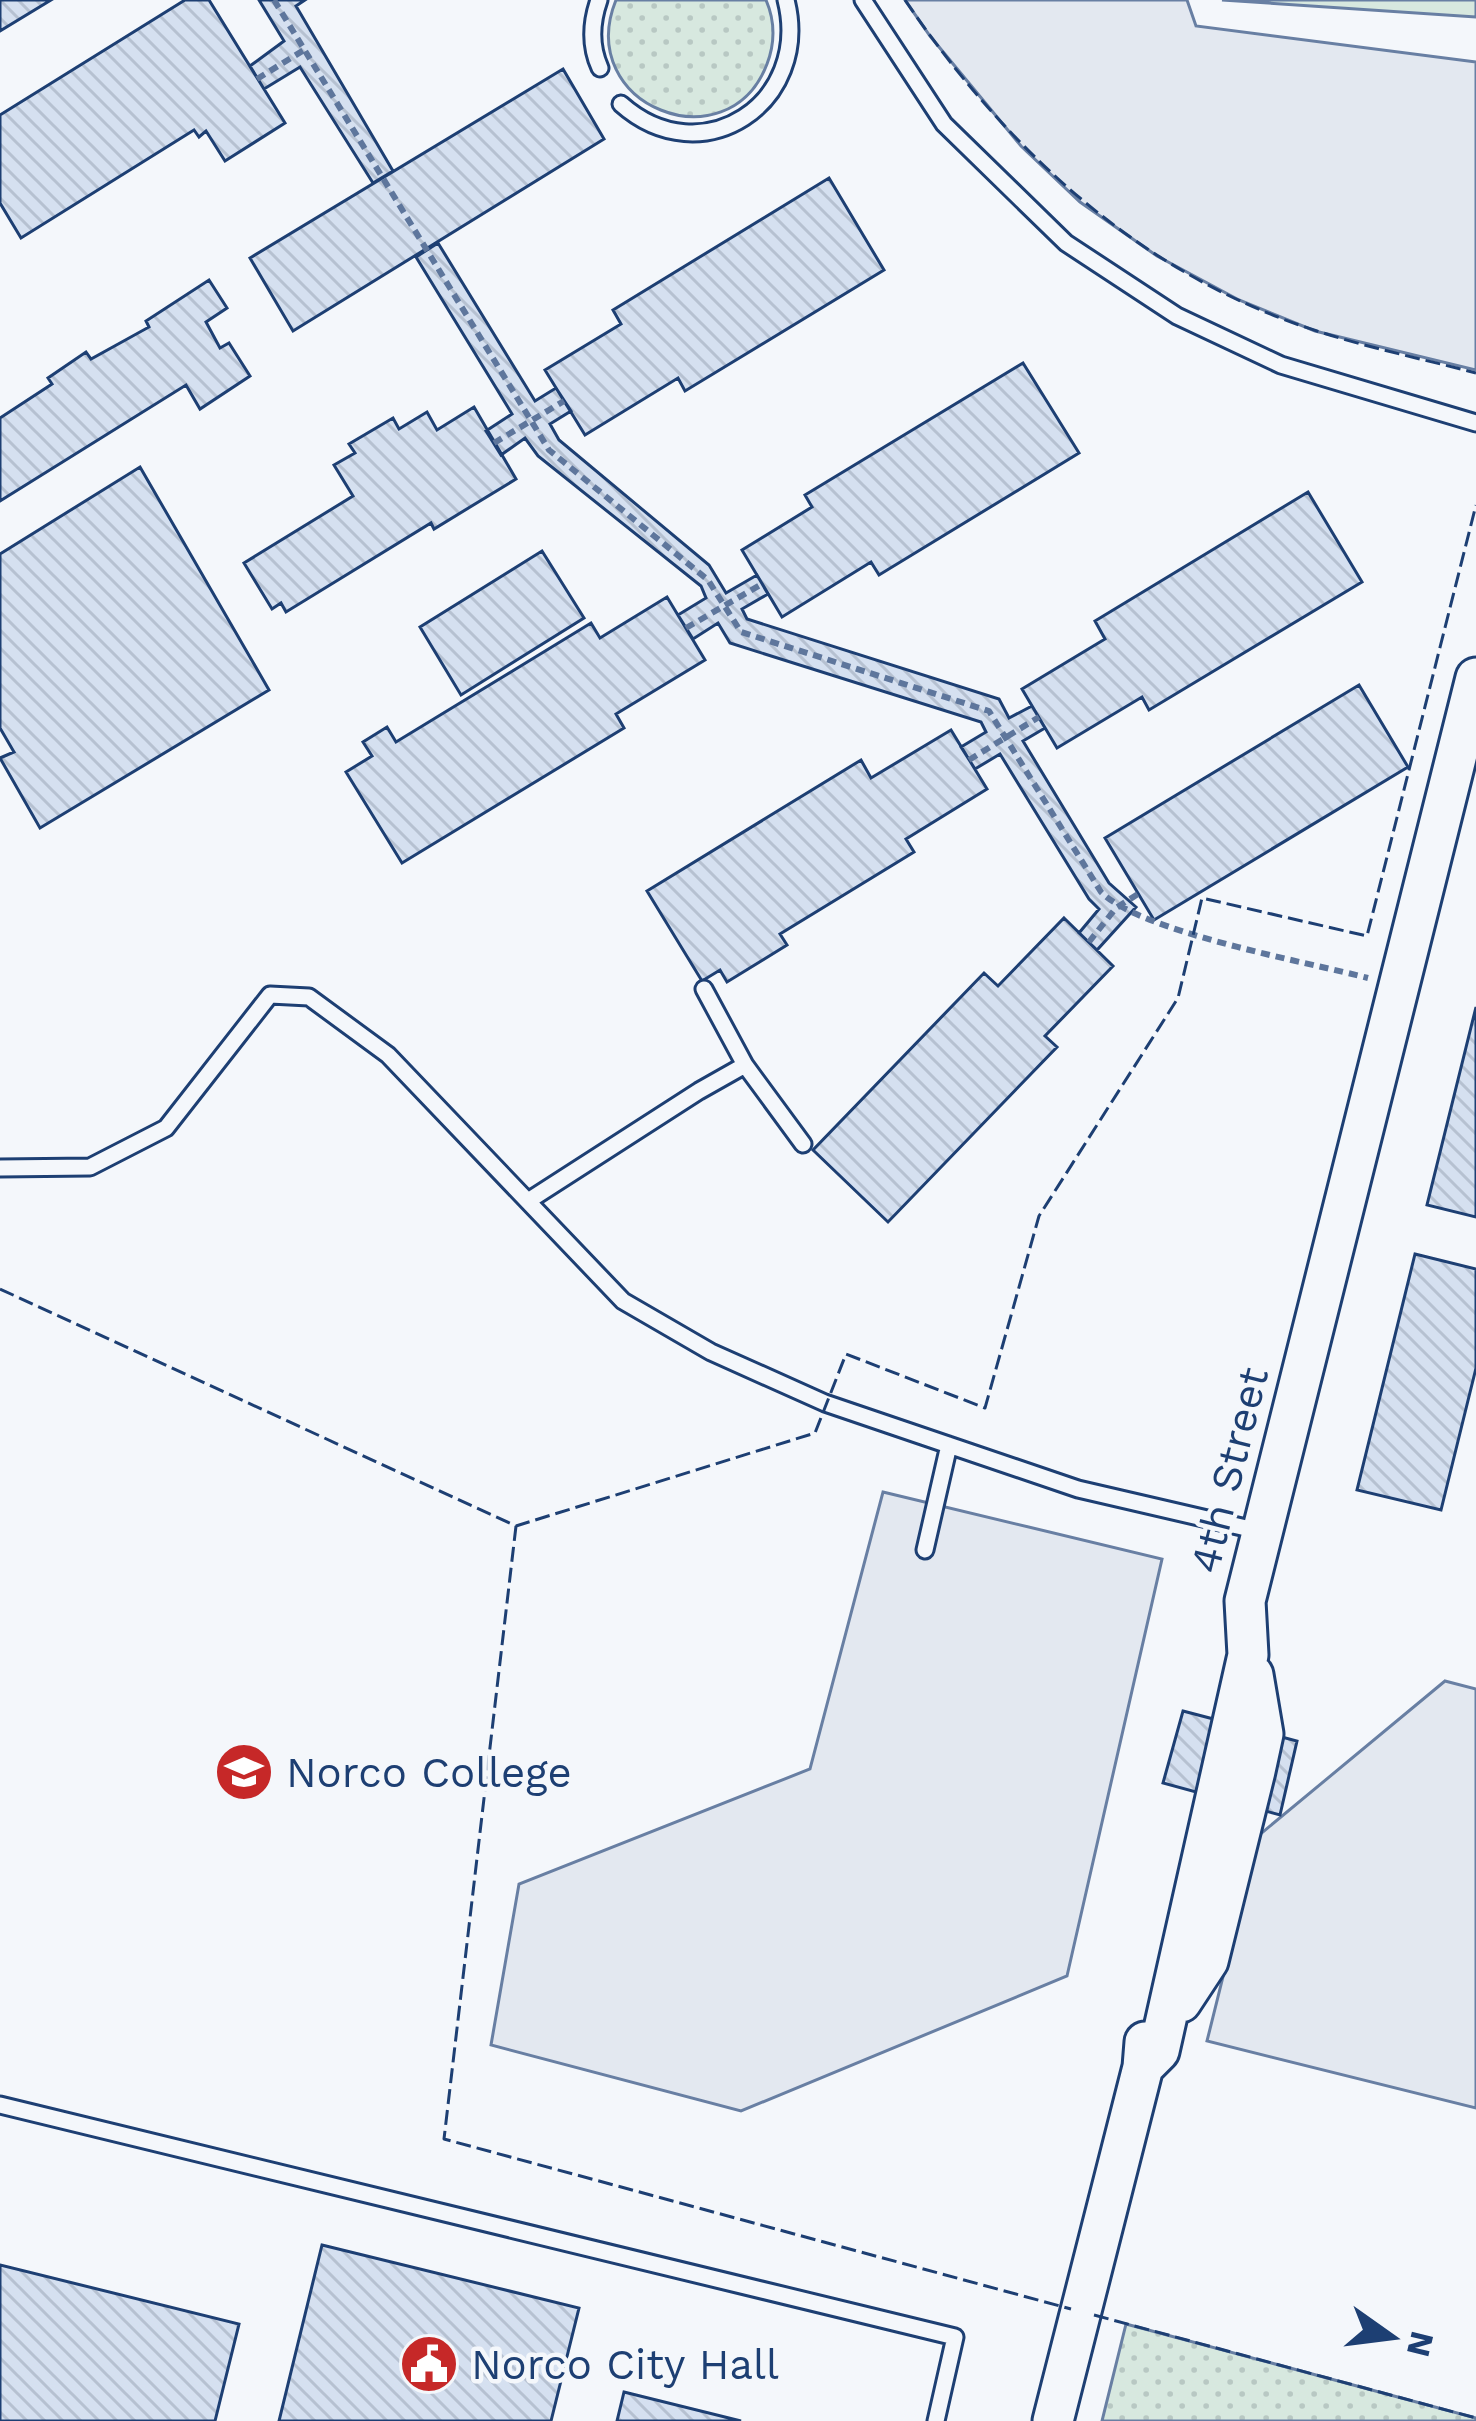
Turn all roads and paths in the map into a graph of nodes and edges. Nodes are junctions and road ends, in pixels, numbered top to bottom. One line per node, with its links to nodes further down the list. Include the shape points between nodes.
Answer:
1 (276, 0): 5 (path)
2 (599, 0): 6 (lane, via 592,35)
3 (786, 0): 8 (lane, via 786,65 748,116 712,130 674,132)
4 (862, 0): 11 (lane, via 944,124 1066,244 1177,316 1281,365)
5 (304, 50): 7 (path); 10 (path)
6 (600, 68)
7 (257, 79)
8 (621, 104)
9 (564, 401): 10 (path)
10 (531, 419): 12 (path); 14 (path, via 549,450 708,580)
11 (1476, 423)
12 (494, 443)
13 (762, 584): 14 (path)
14 (723, 606): 15 (path); 18 (path, via 741,632 989,711)
15 (686, 628)
16 (1476, 678): 23 (street, 4th Street)
17 (1039, 717): 18 (path)
18 (1005, 738): 19 (path); 21 (path)
19 (969, 760)
20 (1138, 894): 21 (path)
21 (1116, 908): 22 (path); 23 (path)
22 (1089, 942)
23 (1399, 986): 30 (street, 4th Street)
24 (704, 989): 25 (lane)
25 (745, 1066): 26 (lane); 28 (lane)
26 (803, 1144)
27 (0, 1168): 28 (lane, via 90,1167 166,1128 270,995 309,998 388,1055)
28 (528, 1202): 29 (lane, via 623,1301 676,1332 825,1403)
29 (949, 1445): 30 (lane, via 1078,1489); 31 (lane)
30 (1262, 1532): 32 (street, 4th Street)
31 (925, 1550)
32 (1245, 1601): 33 (street, via 1157,1951); 33 (street, 4th Street, via 1263,1733 1208,1960)
33 (1151, 2059): 36 (street)
34 (0, 2105): 35 (lane, via 955,2337)
35 (936, 2421)
36 (1053, 2421)

